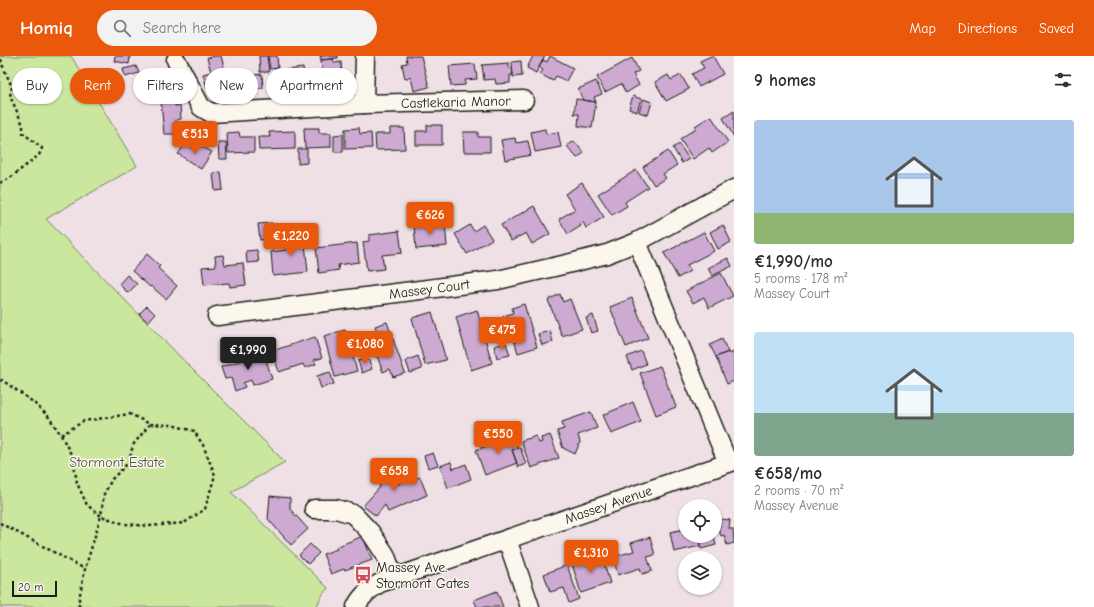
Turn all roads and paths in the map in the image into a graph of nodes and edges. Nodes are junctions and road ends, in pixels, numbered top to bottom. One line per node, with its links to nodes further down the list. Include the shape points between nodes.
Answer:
1 (3, 56): 6 (path, via 1,62 12,87 10,96 23,125 23,133 42,148 39,155 10,178)
2 (365, 56): 5 (street)
3 (176, 60): 5 (street, Castlekaria Manor, via 201,107 211,113)
4 (524, 100): 5 (street, Castlekaria Manor)
5 (364, 104)
6 (0, 182)
7 (734, 189): 8 (street, Massey Court)
8 (637, 242): 9 (street, Massey Court, via 607,254 498,280); 13 (street)
9 (217, 316)
10 (0, 381): 12 (path, via 33,402 48,416)
11 (150, 424): 12 (path, via 130,414 84,421); 15 (path, via 133,445 129,462 112,479 104,494); 15 (path, via 172,425 194,431 203,445 215,475 205,508 184,522 162,525 124,524)
12 (61, 435): 15 (path, via 73,458 77,483 87,506)
13 (731, 462): 17 (street, Massey Avenue)
14 (314, 509): 19 (street, via 336,509 352,514 371,533 385,554)
15 (102, 516): 18 (path)
16 (0, 523): 18 (path)
17 (507, 539): 19 (street, Massey Avenue); 22 (street)
18 (85, 569): 20 (path)
19 (394, 578): 21 (street, Massey Avenue, via 369,590)
20 (79, 607)
21 (356, 607)
22 (530, 607)

